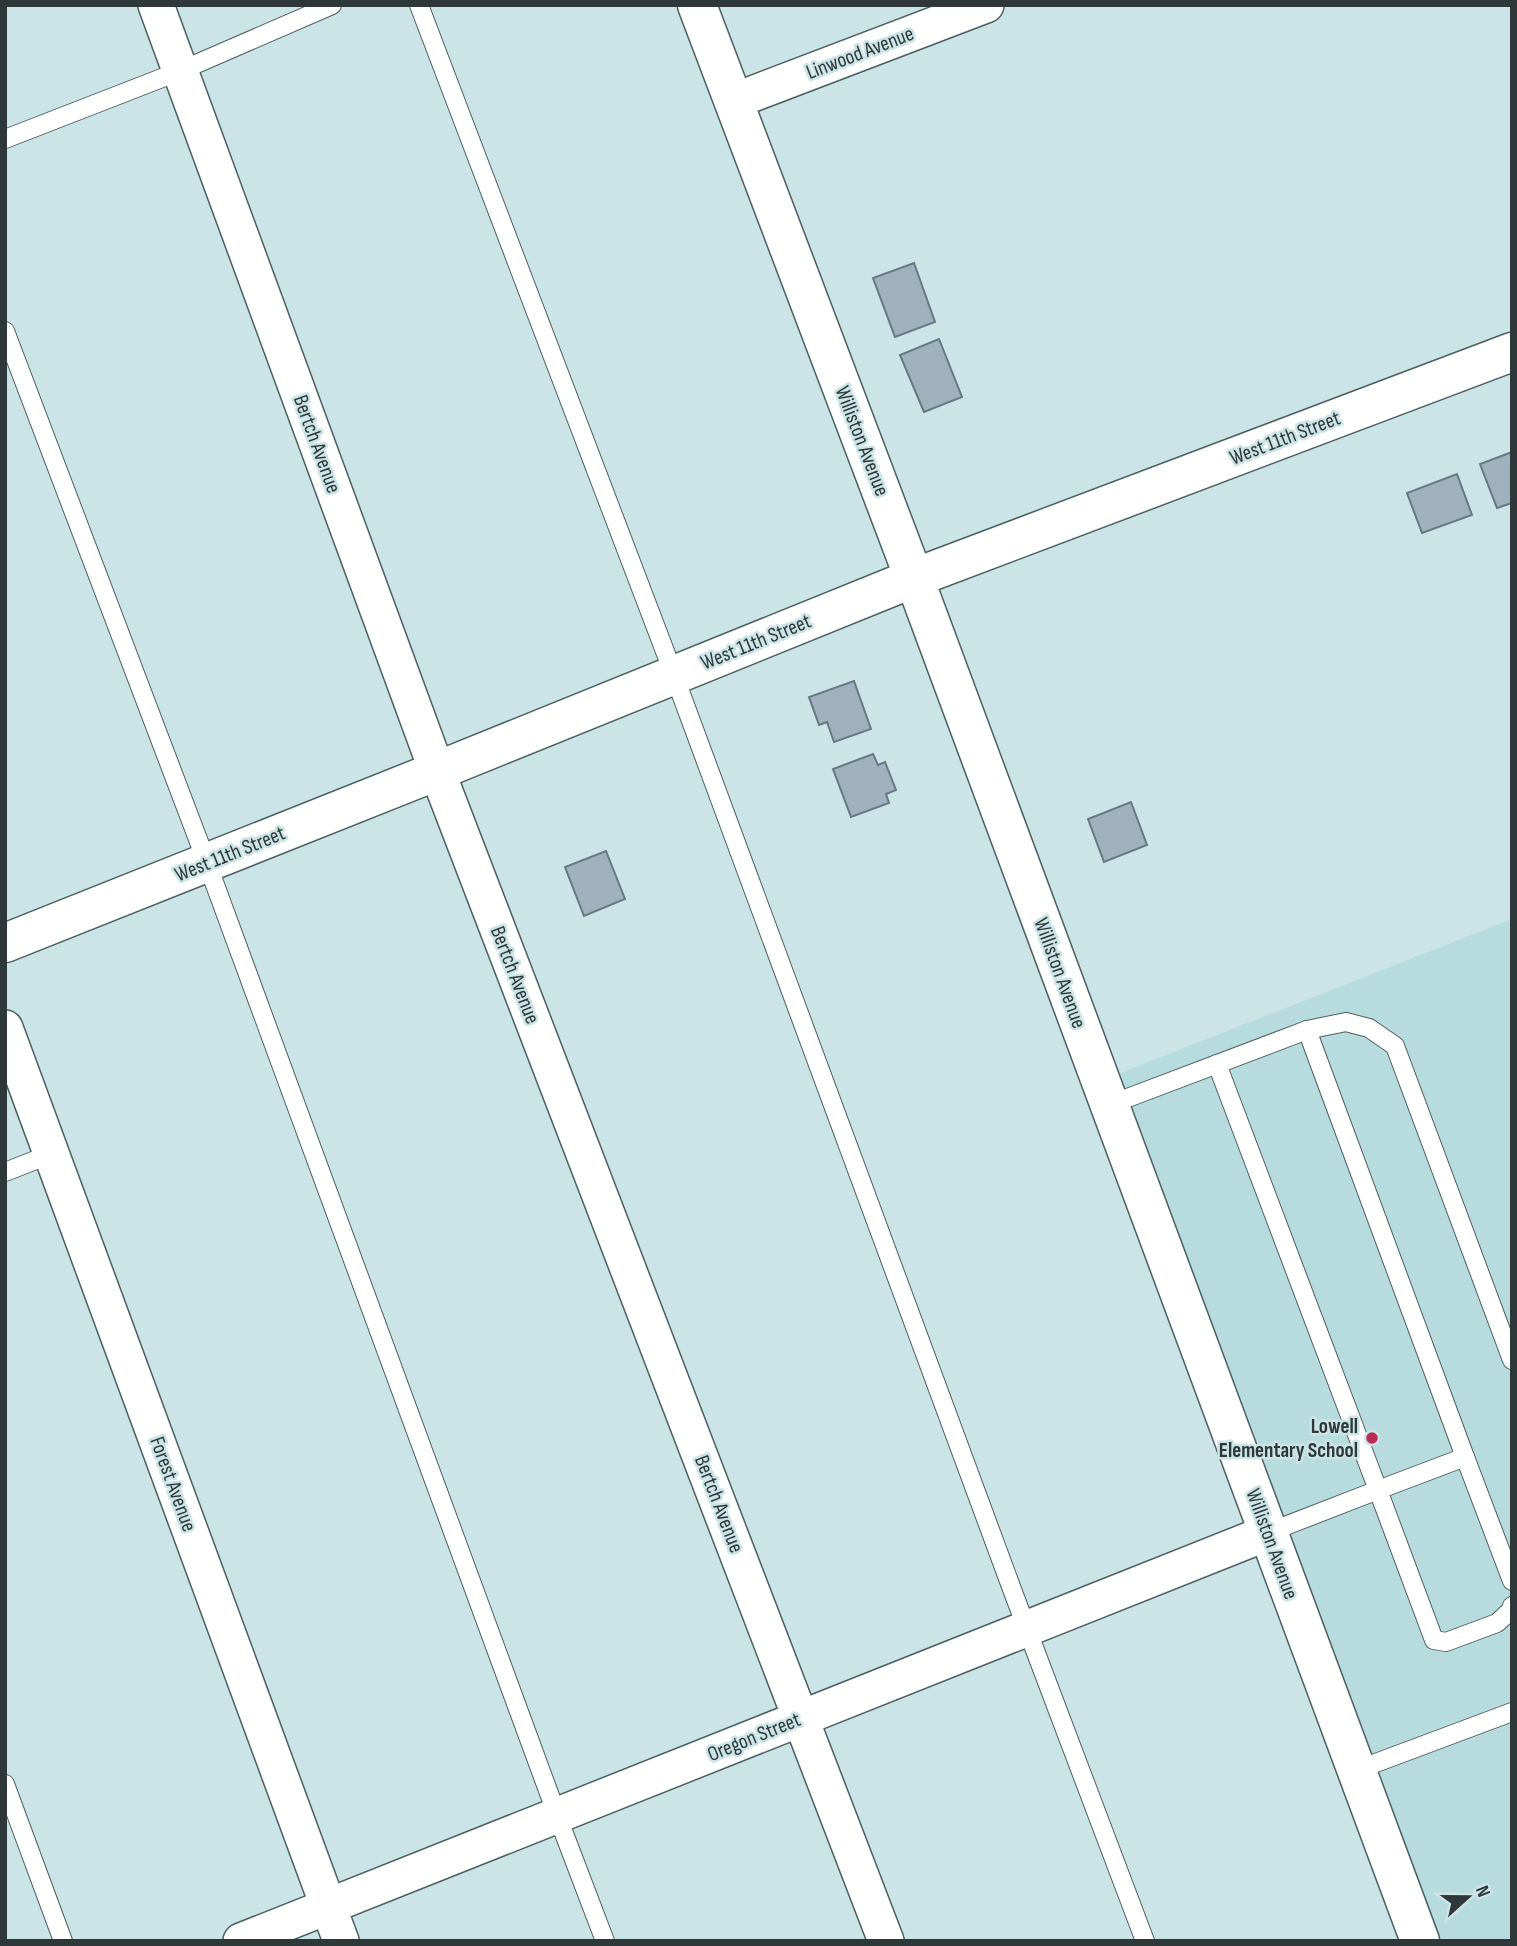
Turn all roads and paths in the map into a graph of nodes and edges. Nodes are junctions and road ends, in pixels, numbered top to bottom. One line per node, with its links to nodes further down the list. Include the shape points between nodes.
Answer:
1 (156, 5): 6 (street, Bertch Avenue)
2 (332, 5): 6 (lane)
3 (419, 5): 12 (lane)
4 (697, 5): 7 (main road, Williston Avenue)
5 (986, 5): 7 (street, Linwood Avenue)
6 (180, 71): 8 (lane); 13 (street, Bertch Avenue)
7 (734, 101): 11 (main road, Williston Avenue)
8 (5, 139)
9 (5, 331): 14 (lane)
10 (1512, 352): 11 (main road, West 11th Street)
11 (914, 578): 12 (main road, West 11th Street); 19 (main road, Williston Avenue)
12 (674, 675): 13 (main road, West 11th Street); 28 (lane)
13 (437, 771): 14 (main road, West 11th Street); 30 (street, Bertch Avenue)
14 (207, 863): 15 (main road, West 11th Street); 33 (lane)
15 (5, 943)
16 (5, 1028): 20 (street, Forest Avenue)
17 (1307, 1030): 18 (lane); 22 (lane, via 1346,1022 1369,1028 1395,1046); 23 (lane)
18 (1217, 1065): 19 (lane); 24 (lane)
19 (1109, 1105): 25 (main road, Williston Avenue)
20 (51, 1154): 21 (lane); 34 (street, Forest Avenue)
21 (5, 1172)
22 (1512, 1360)
23 (1465, 1457): 24 (lane); 26 (lane)
24 (1378, 1490): 25 (lane); 27 (lane, via 1434,1640 1446,1642 1497,1623)
25 (1267, 1532): 28 (street, Oregon Street); 31 (main road, Williston Avenue)
26 (1512, 1581)
27 (1512, 1606)
28 (1027, 1628): 30 (street, Oregon Street); 40 (lane)
29 (1512, 1712): 31 (lane)
30 (801, 1718): 33 (street, Oregon Street); 39 (street, Bertch Avenue)
31 (1357, 1770): 41 (main road, Williston Avenue)
32 (5, 1784): 35 (lane)
33 (557, 1815): 34 (street, Oregon Street); 38 (lane)
34 (328, 1907): 36 (street, Oregon Street); 37 (street, Forest Avenue)
35 (63, 1941)
36 (242, 1941)
37 (341, 1941)
38 (605, 1941)
39 (886, 1941)
40 (1145, 1941)
41 (1420, 1941)

